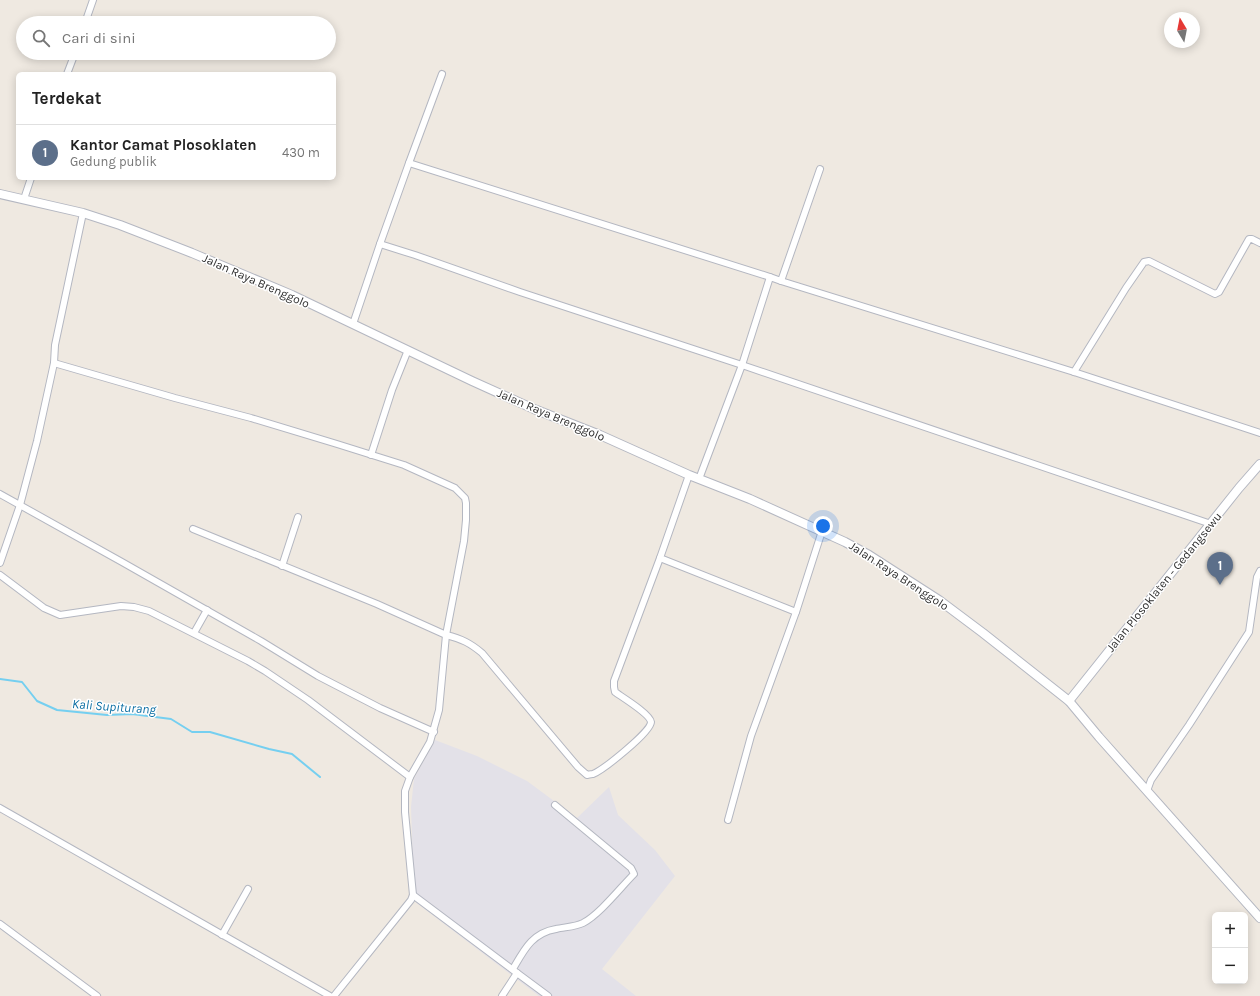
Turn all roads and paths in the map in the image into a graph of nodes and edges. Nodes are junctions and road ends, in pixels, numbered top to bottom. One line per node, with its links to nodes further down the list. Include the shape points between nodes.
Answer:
1 (93, 0): 2 (street)
2 (87, 16)
3 (72, 60): 4 (street)
4 (68, 72)
5 (442, 74): 6 (street)
6 (409, 163): 13 (street); 14 (street)
7 (820, 169): 15 (street)
8 (30, 180): 10 (street)
9 (0, 194): 10 (main road, Jalan Raya Brenggolo)
10 (24, 199): 11 (main road, Jalan Raya Brenggolo)
11 (83, 213): 16 (main road, Jalan Raya Brenggolo, via 192,253); 18 (street, via 55,345)
12 (1260, 242): 20 (street, via 1249,239 1217,294 1149,261 1144,262)
13 (380, 244): 16 (street); 19 (street)
14 (770, 277): 15 (street); 19 (street)
15 (781, 281): 20 (street)
16 (354, 324): 17 (main road, Jalan Raya Brenggolo)
17 (408, 350): 22 (street, via 392,390); 24 (main road, Jalan Raya Brenggolo, via 527,406)
18 (54, 363): 22 (street); 27 (street)
19 (742, 365): 25 (street); 29 (street)
20 (1074, 372): 21 (street)
21 (1260, 433)
22 (372, 454): 40 (street, via 455,488 465,498 464,541)
23 (1260, 464): 29 (main road, Jalan Plosoklaten - Gedangsewu)
24 (689, 475): 25 (main road, Jalan Raya Brenggolo); 32 (street)
25 (699, 479): 31 (main road, Jalan Raya Brenggolo)
26 (0, 494): 27 (street)
27 (20, 505): 33 (street); 37 (street)
28 (298, 517): 34 (street)
29 (1211, 524): 41 (main road, Jalan Plosoklaten - Gedangsewu)
30 (193, 529): 34 (street)
31 (822, 531): 38 (street); 41 (main road, Jalan Raya Brenggolo, via 869,555 938,600)
32 (660, 558): 38 (street); 40 (street, via 614,681 615,692 646,714 650,724 626,750 593,774 587,775 578,767 482,653 471,644)
33 (0, 563)
34 (282, 566): 40 (street)
35 (1260, 571): 44 (street, via 1248,632 1151,780)
36 (0, 575): 39 (street, via 44,608 60,615 121,606 134,607 149,610)
37 (207, 610): 39 (street); 42 (street, via 318,676)
38 (796, 612): 47 (street, via 751,736)
39 (194, 633): 43 (street, via 265,671)
40 (446, 635): 42 (street, via 439,710)
41 (1070, 701): 44 (main road, Jalan Raya Brenggolo)
42 (434, 732): 43 (street)
43 (410, 777): 49 (street, via 404,801)
44 (1147, 791): 50 (main road, Jalan Raya Brenggolo)
45 (555, 805): 53 (street, via 631,868 634,874 592,917 581,924 545,931 538,935 525,949)
46 (0, 808): 52 (street)
47 (728, 820)
48 (248, 889): 52 (street)
49 (413, 895): 53 (street); 56 (street)
50 (1260, 918)
51 (0, 924): 54 (street)
52 (222, 935): 55 (street)
53 (515, 971): 57 (street); 58 (street)
54 (96, 996)
55 (330, 996)
56 (334, 996)
57 (502, 996)
58 (548, 996)

